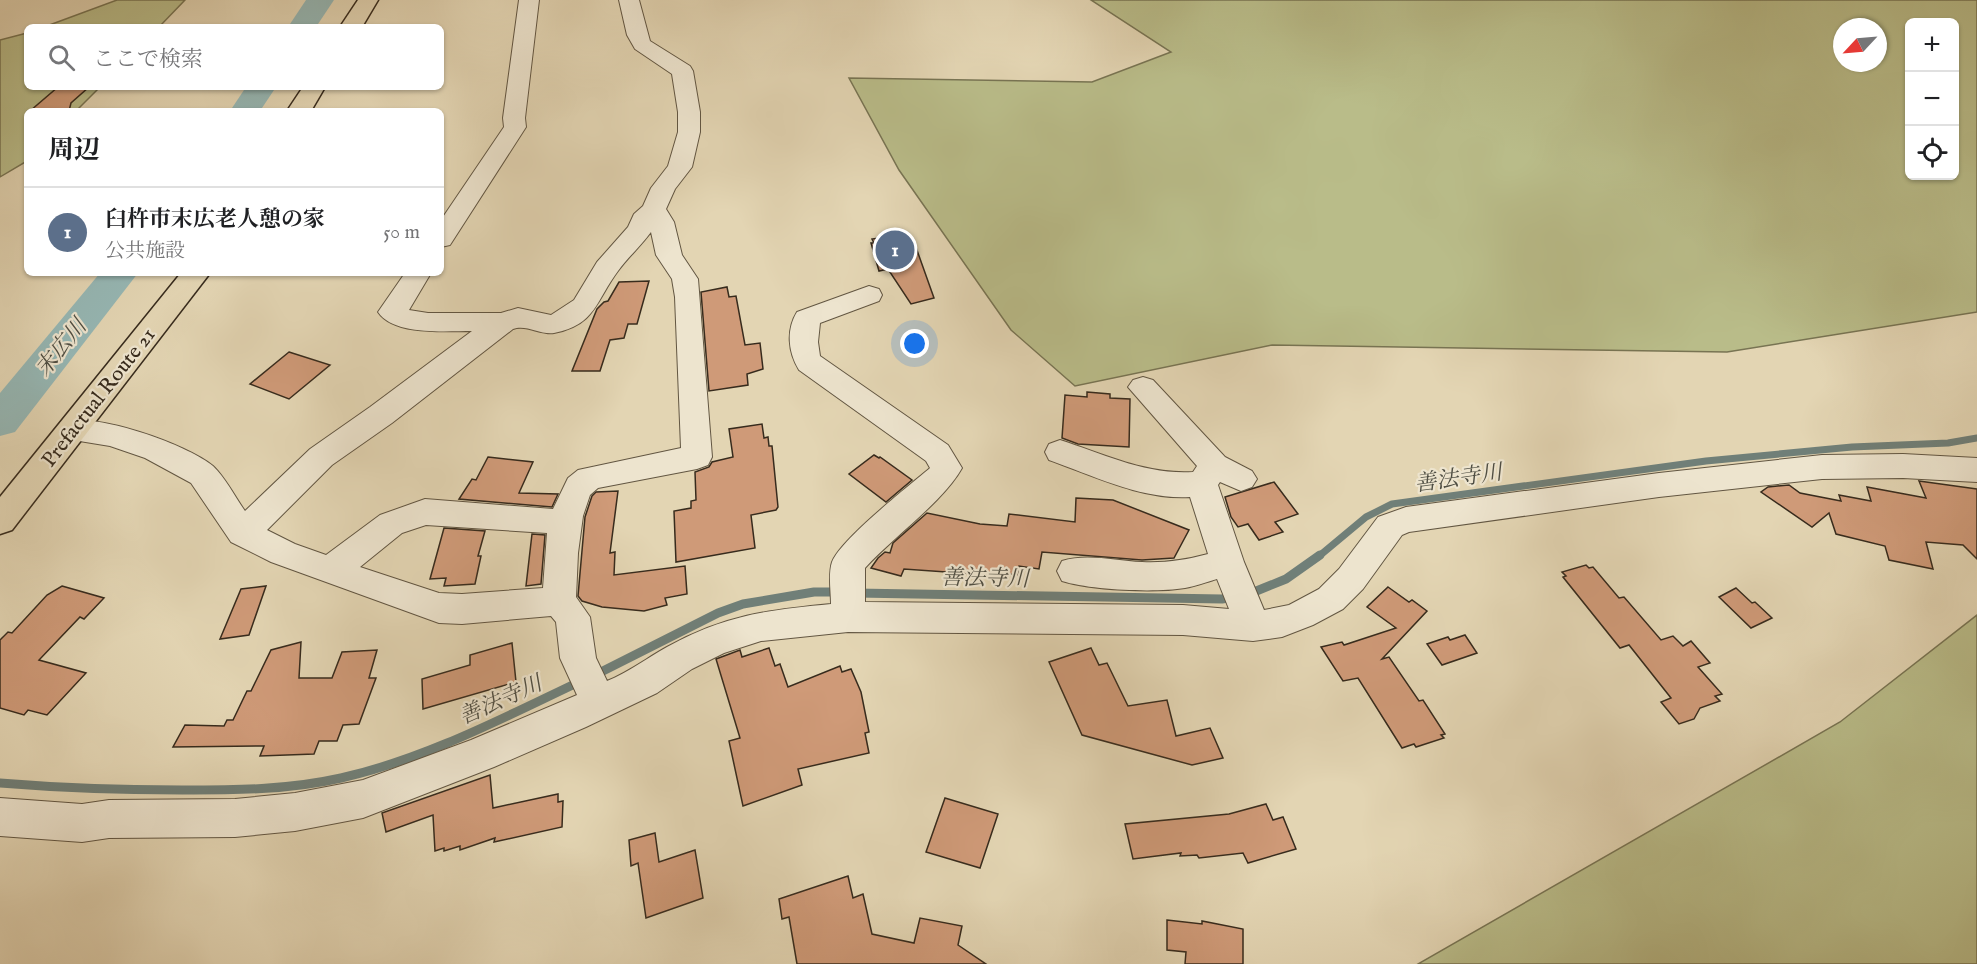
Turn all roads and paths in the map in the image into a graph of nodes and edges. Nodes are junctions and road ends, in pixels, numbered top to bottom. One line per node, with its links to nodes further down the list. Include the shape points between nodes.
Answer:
1 (368, 0): 4 (main road)
2 (529, 0): 8 (street, via 514,127)
3 (629, 0): 7 (street, via 642,45 682,71 689,112 689,132 680,167 663,188)
4 (353, 24)
5 (312, 90): 6 (main road)
6 (302, 108)
7 (654, 210): 12 (street, via 643,219 640,229 606,268 584,306 576,312 551,324 518,317); 19 (street, via 669,255 685,279 697,457 590,478 580,485)
8 (444, 233)
9 (194, 276): 14 (main road, Prefactual Route 21)
10 (416, 276): 12 (street, via 392,312 402,318)
11 (869, 295): 25 (street, via 807,318 804,357 937,453 946,468 848,564)
12 (503, 322): 20 (street, via 321,457)
13 (1143, 387): 17 (street)
14 (72, 430): 18 (main road, Prefactual Route 21); 20 (street, via 112,435 156,450 202,475)
15 (1060, 452): 17 (street, via 1133,478 1171,486)
16 (1977, 470): 26 (street, via 1822,467 1659,484 1406,520 1390,526 1331,599 1282,622)
17 (1219, 476): 21 (street)
18 (0, 520)
19 (564, 524): 22 (street, via 425,513 391,524); 24 (street)
20 (243, 533): 22 (street)
21 (1229, 568): 23 (street, via 1143,576); 26 (street)
22 (331, 570): 24 (street, via 439,608)
23 (1074, 571)
24 (559, 601): 27 (street, via 573,617 578,658)
25 (848, 613): 26 (street); 27 (street, via 742,630 679,658 644,682)
26 (1250, 620)
27 (597, 698): 28 (street, via 481,754 350,802 268,816 225,818 109,819 82,823)
28 (0, 817)

